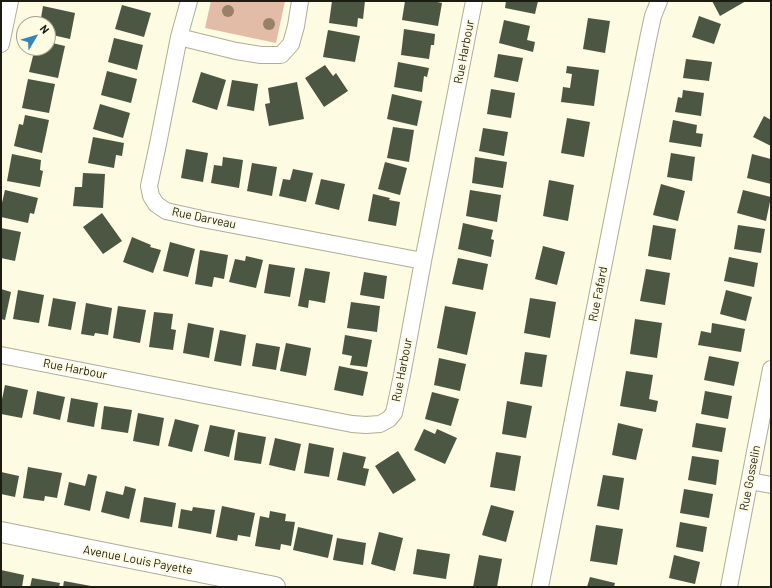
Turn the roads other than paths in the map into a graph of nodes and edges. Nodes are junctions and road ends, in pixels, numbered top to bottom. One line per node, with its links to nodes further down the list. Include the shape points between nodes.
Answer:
1 (10, 1): 7 (street)
2 (189, 1): 6 (street, Rue Darveau)
3 (300, 1): 6 (street, via 290,44 281,55 236,51)
4 (474, 1): 8 (street, Rue Harbour)
5 (659, 1): 15 (street, Rue Fafard, via 648,39)
6 (179, 37): 8 (street, Rue Darveau, via 149,186 156,204 166,211 202,219)
7 (1, 44)
8 (423, 261): 9 (street, Rue Harbour, via 394,413 380,424 338,421)
9 (1, 355)
10 (771, 369): 11 (street, Rue Gosselin)
11 (750, 481): 12 (street); 16 (street, Rue Gosselin)
12 (771, 485)
13 (1, 532): 14 (street, Avenue Louis Payette)
14 (275, 587)
15 (540, 587)
16 (729, 587)

